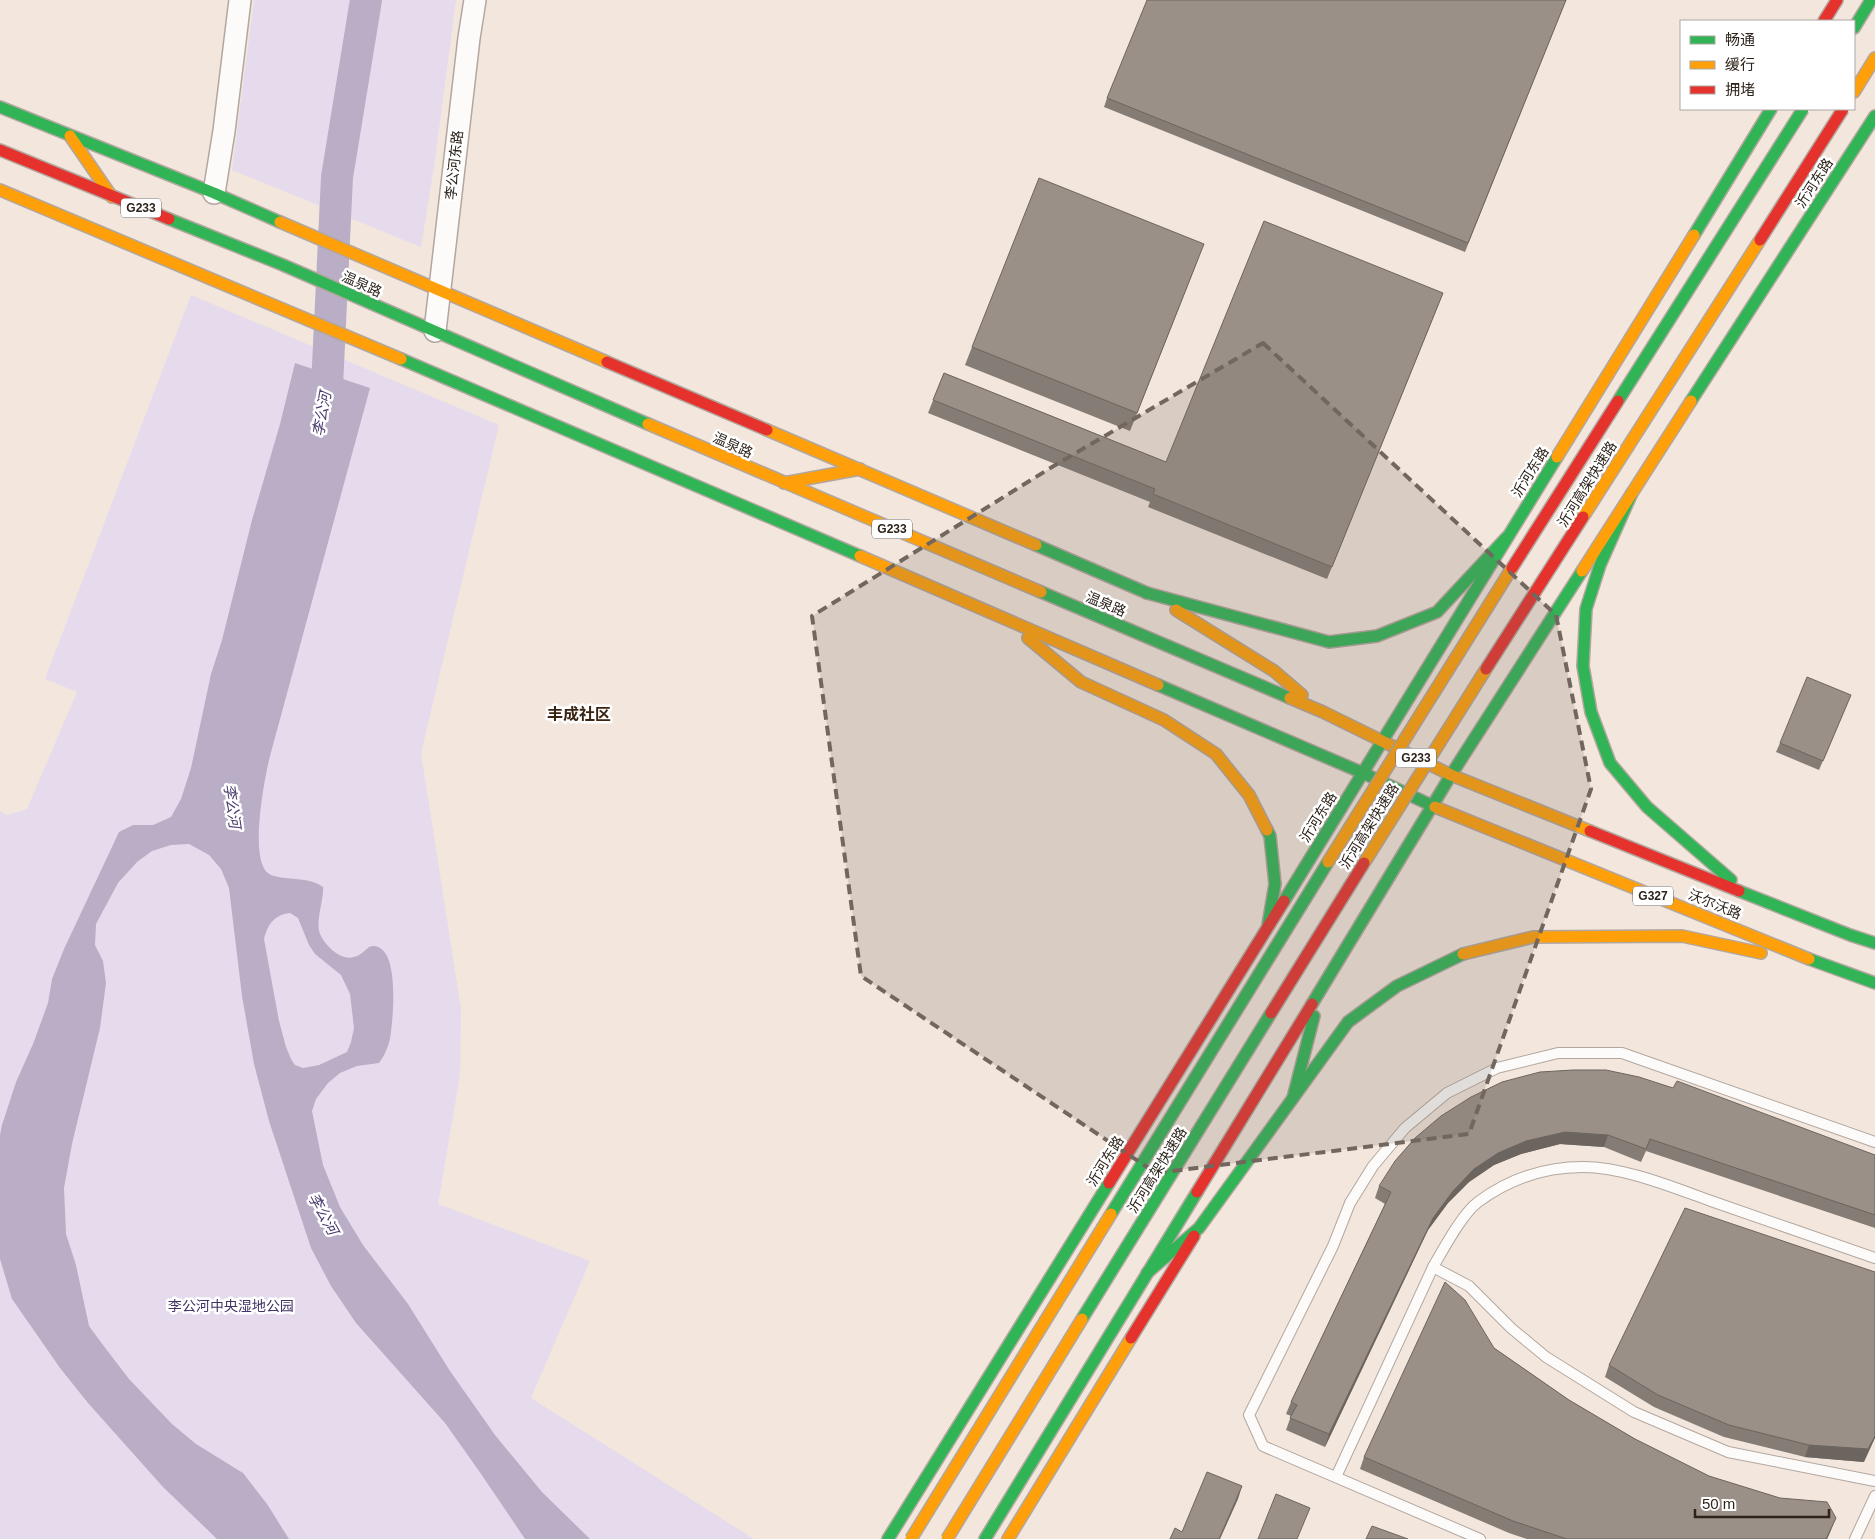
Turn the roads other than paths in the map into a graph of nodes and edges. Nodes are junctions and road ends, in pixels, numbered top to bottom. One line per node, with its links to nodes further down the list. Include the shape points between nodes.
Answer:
1 (240, 0): 17 (street)
2 (475, 0): 19 (street, 李公河东路)
3 (1837, 0): 5 (main road)
4 (1871, 0): 6 (main road)
5 (1825, 20)
6 (1855, 26)
7 (1875, 58): 8 (main road)
8 (1855, 90)
9 (0, 106): 14 (main road)
10 (1769, 110): 24 (main road, 沂河东路)
11 (1802, 110): 52 (main road, 沂河高架快速路, bridge, via 1369,795)
12 (1842, 110): 53 (main road, 沂河高架快速路, bridge, via 1396,811)
13 (1875, 116): 23 (main road, 沂河东路)
14 (70, 136): 17 (main road); 18 (main road)
15 (0, 150): 18 (main road, 温泉路 / G233)
16 (0, 190): 26 (main road, G233)
17 (214, 193): 19 (main road)
18 (112, 197): 20 (main road, 温泉路 / G233, via 283,265)
19 (440, 292): 20 (street, 李公河东路); 21 (main road)
20 (435, 331): 22 (main road, 温泉路 / G233)
21 (860, 469): 22 (main road); 25 (main road)
22 (784, 483): 27 (main road, 温泉路 / G233)
23 (1632, 493): 34 (main road, 沂河东路); 36 (main road, via 1600,565 1586,609 1583,666 1591,712 1610,764 1647,807)
24 (1508, 537): 25 (main road, via 1437,612 1377,636 1329,642); 32 (main road, 沂河东路)
25 (1147, 592): 27 (main road, via 1274,671)
26 (1004, 618): 29 (main road, G233); 30 (main road, via 1080,682)
27 (1323, 712): 32 (main road, 温泉路 / G233)
28 (1211, 719): 29 (main road)
29 (1238, 719): 33 (main road, G233)
30 (1164, 720): 31 (main road); 37 (main road, via 1216,754 1249,795 1270,836 1275,884)
31 (1183, 720)
32 (1382, 741): 33 (main road, 沂河东路); 34 (main road, 温泉路 / G233)
33 (1363, 773): 35 (main road, G233); 37 (main road, 沂河东路)
34 (1451, 775): 35 (main road, 沂河东路); 36 (main road, 沃尔沃路 / G327)
35 (1432, 806): 39 (main road, 沃尔沃路 / G327); 41 (main road, 沂河东路)
36 (1747, 894): 38 (main road, 沃尔沃路 / G327)
37 (1268, 925): 51 (main road, 沂河东路)
38 (1875, 943)
39 (1834, 969): 40 (main road, 沃尔沃路 / G327); 42 (main road, via 1682,936 1532,937 1466,953 1397,986 1348,1022)
40 (1875, 983)
41 (1321, 989): 42 (main road); 47 (main road, 沂河东路)
42 (1292, 1099): 44 (main road)
43 (1875, 1142): 48 (lane, via 1622,1053 1558,1053 1497,1068 1447,1093 1405,1128 1373,1166 1350,1202 1333,1246 1249,1415 1262,1446)
44 (1199, 1228): 47 (main road); 55 (main road)
45 (1875, 1258): 46 (lane, via 1671,1187 1627,1174 1584,1167 1543,1170 1510,1182 1476,1204)
46 (1433, 1267): 48 (lane); 49 (lane, via 1469,1286 1546,1357 1634,1412 1728,1452)
47 (1147, 1273): 54 (main road, 沂河东路)
48 (1336, 1477): 56 (lane)
49 (1875, 1481)
50 (1875, 1496): 57 (lane)
51 (888, 1539)
52 (911, 1539)
53 (947, 1539)
54 (985, 1539)
55 (1008, 1539)
56 (1480, 1539)
57 (1855, 1539)

